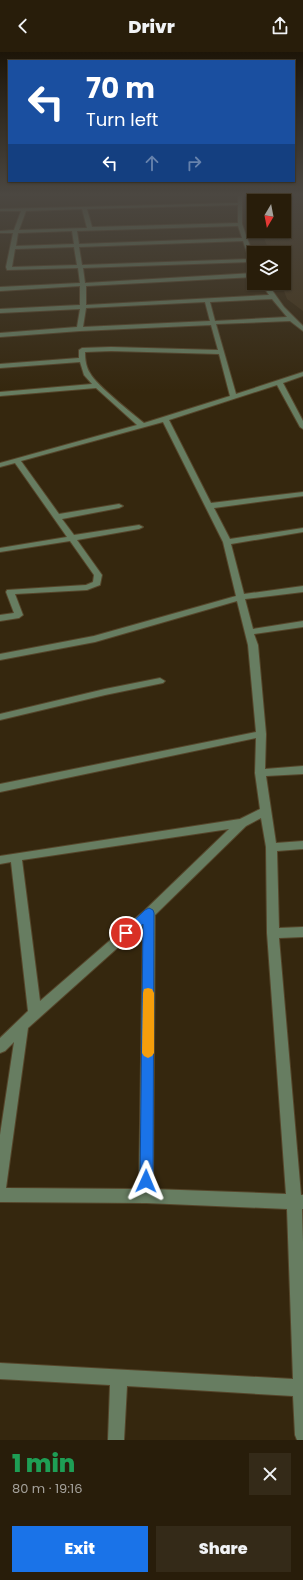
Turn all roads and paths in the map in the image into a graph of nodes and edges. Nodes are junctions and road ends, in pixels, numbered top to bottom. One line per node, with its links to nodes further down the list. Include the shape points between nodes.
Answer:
1 (11, 261): 4 (street, via 9,269)
2 (79, 261): 4 (street)
3 (247, 262): 4 (street)
4 (80, 268): 6 (street)
5 (247, 275): 6 (street)
6 (83, 284): 7 (street); 11 (street)
7 (0, 289)
8 (268, 290): 9 (street)
9 (272, 297): 10 (street); 13 (street)
10 (207, 301): 11 (street); 14 (street)
11 (83, 308): 12 (street); 15 (street)
12 (0, 311)
13 (290, 319): 14 (street); 16 (street)
14 (213, 323): 15 (street); 18 (street)
15 (80, 329): 17 (street)
16 (303, 329)
17 (0, 335)
18 (222, 352): 19 (street, via 82,350); 25 (street)
19 (82, 360): 20 (street); 23 (street, via 87,375)
20 (0, 366)
21 (303, 374): 22 (street)
22 (280, 382): 25 (street); 28 (street)
23 (97, 386): 24 (street); 27 (street)
24 (0, 394)
25 (234, 397): 26 (street)
26 (165, 419): 27 (street); 33 (street)
27 (142, 425): 29 (street)
28 (303, 427)
29 (17, 460): 30 (street); 34 (street)
30 (0, 465)
31 (303, 494): 33 (street)
32 (119, 506): 34 (street)
33 (209, 506): 38 (street)
34 (58, 517): 37 (street)
35 (139, 527): 37 (street)
36 (303, 530): 38 (street)
37 (72, 537): 39 (street); 42 (street, via 98,575 97,583 87,587 10,592 19,615)
38 (227, 542): 41 (street)
39 (0, 550)
40 (303, 589): 41 (street)
41 (241, 597): 44 (street); 45 (street, via 95,639)
42 (0, 618)
43 (303, 624): 44 (street)
44 (249, 632): 48 (street, via 254,645)
45 (0, 658)
46 (160, 681): 47 (street)
47 (0, 717)
48 (260, 734): 50 (street); 51 (street)
49 (302, 769): 50 (street)
50 (260, 773): 52 (street)
51 (0, 788)
52 (265, 811): 53 (street); 55 (street)
53 (242, 823): 56 (street); 58 (street)
54 (303, 845): 55 (street)
55 (270, 847): 60 (street)
56 (16, 857): 57 (street); 61 (street)
57 (0, 860)
58 (149, 913): 61 (street); 66 (street)
59 (303, 932): 60 (street)
60 (273, 933): 67 (street)
61 (35, 1013): 62 (street)
62 (22, 1028): 63 (street); 64 (street)
63 (0, 1047)
64 (0, 1184)
65 (0, 1195): 66 (street)
66 (146, 1196): 67 (street)
67 (299, 1202): 70 (street)
68 (0, 1370): 69 (street)
69 (119, 1377): 70 (street); 72 (street)
70 (302, 1388): 71 (street)
71 (303, 1435)
72 (116, 1440)

